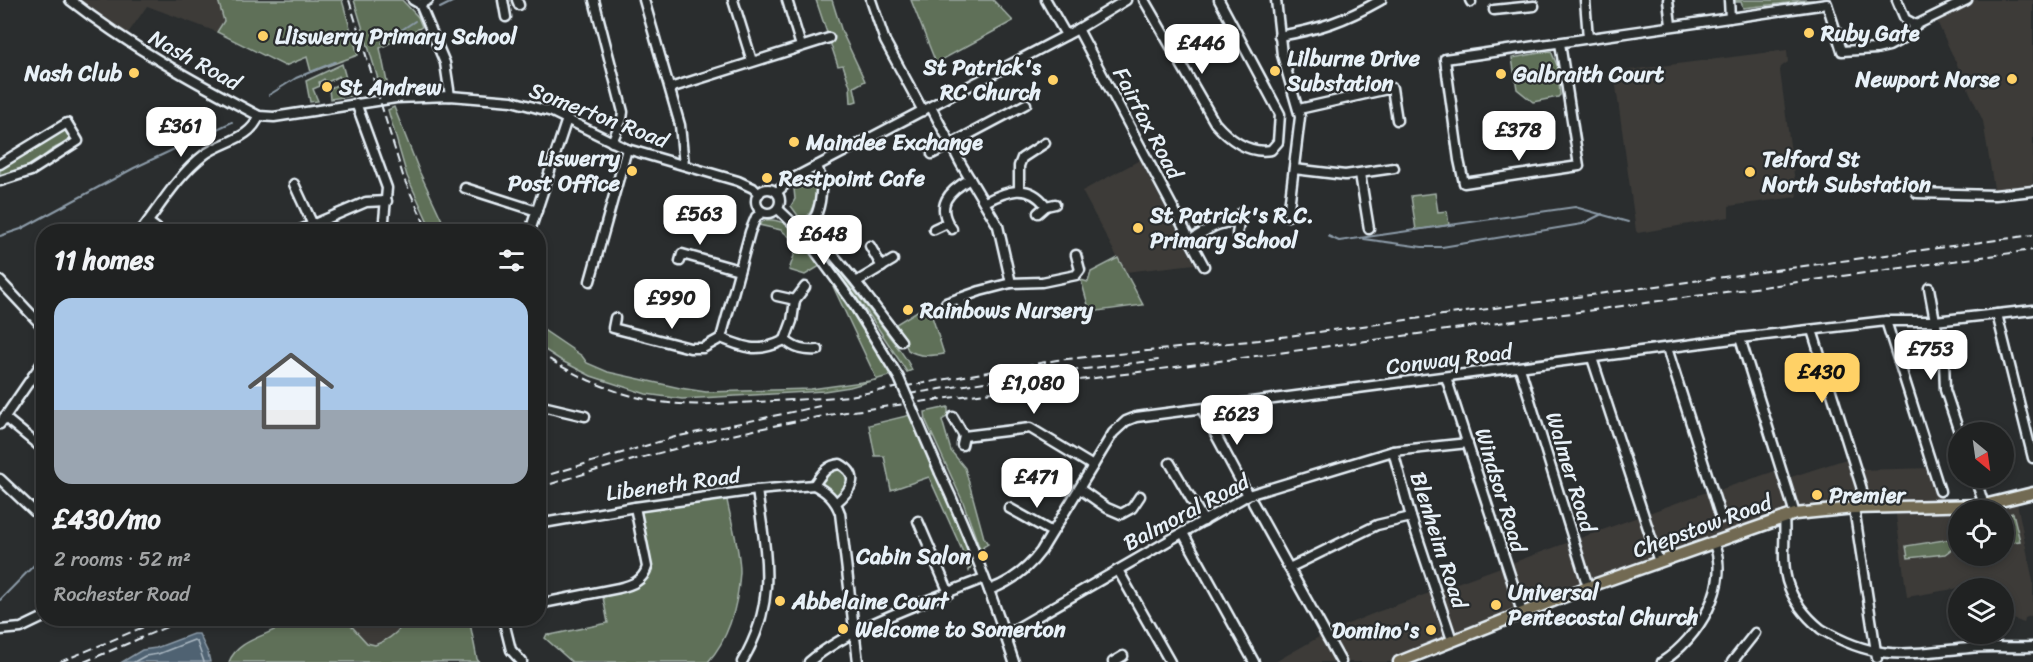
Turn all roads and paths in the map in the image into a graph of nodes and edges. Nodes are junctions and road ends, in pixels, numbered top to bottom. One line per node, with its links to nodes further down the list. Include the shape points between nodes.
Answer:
1 (70, 0): 43 (street, Nash Road, via 151,57)
2 (503, 0): 24 (street)
3 (594, 0): 46 (street, via 623,112)
4 (644, 0): 36 (street)
5 (733, 0): 35 (street)
6 (787, 0): 34 (street)
7 (871, 0): 42 (street, via 885,41)
8 (1046, 0): 29 (street)
9 (1126, 0): 28 (street)
10 (1144, 0): 11 (street, via 1219,128 1239,143 1271,150 1278,142 1280,114)
11 (1219, 0)
12 (1276, 0): 30 (street)
13 (1381, 0): 30 (street, via 1336,23)
14 (1585, 0): 32 (street)
15 (1668, 0): 26 (street)
16 (1729, 0): 25 (street)
17 (1897, 0): 27 (street, via 1905,19)
18 (1967, 0): 27 (street)
19 (420, 1): 37 (street, via 445,63)
20 (1826, 2): 25 (street); 27 (street, via 1842,51 1889,46)
21 (1513, 4): 22 (street); 23 (street)
22 (1534, 6)
23 (1494, 10)
24 (506, 17)
25 (1730, 18): 26 (street)
26 (1671, 25): 32 (street)
27 (1916, 25)
28 (1078, 28): 29 (street); 84 (street, Fairfax Road)
29 (1066, 35): 40 (street)
30 (1279, 36): 41 (street)
31 (829, 38): 34 (street)
32 (1588, 38): 33 (street)
33 (1560, 43): 33 (street, via 1579,166 1464,183 1445,59)
34 (801, 46): 35 (street)
35 (752, 61): 36 (street)
36 (670, 87): 52 (street, via 680,125)
37 (450, 96): 38 (street, Somerton Road); 44 (street, Somerton Road, via 525,104)
38 (356, 103): 43 (street, Somerton Road); 66 (street, via 385,182)
39 (1026, 104): 48 (street)
40 (931, 107): 42 (street); 48 (street)
41 (1299, 110): 45 (street, via 1396,87); 55 (street)
42 (923, 111): 53 (street)
43 (259, 116): 74 (street, via 248,132 213,149 194,164)
44 (567, 119): 46 (street, Somerton Road); 69 (street)
45 (1397, 120)
46 (612, 142): 49 (street, Somerton Road)
47 (1044, 143): 61 (street, via 1022,158)
48 (950, 144): 50 (street); 57 (street)
49 (627, 148): 52 (street, Somerton Road); 93 (street)
50 (932, 154)
51 (0, 164): 58 (street, via 67,123 78,141 31,171)
52 (684, 165): 64 (street, Somerton Road, via 738,181)
53 (817, 166): 63 (street); 94 (street, via 821,187 811,229)
54 (1394, 168): 56 (street)
55 (1294, 169): 56 (street); 73 (street)
56 (1360, 174): 82 (street)
57 (970, 179): 67 (street); 81 (street, via 948,196 945,208 950,226)
58 (0, 181)
59 (294, 184): 76 (street)
60 (465, 188): 69 (street)
61 (1019, 189): 67 (street); 71 (street, via 1051,205)
62 (2033, 191): 65 (street, via 1995,195)
63 (777, 192): 64 (street, via 770,189); 68 (street, via 781,202)
64 (759, 194): 70 (street, via 757,204)
65 (1917, 194)
66 (387, 201): 77 (street, via 366,202); 78 (street)
67 (985, 202): 95 (street, via 1000,233)
68 (778, 209): 70 (street); 162 (street, bridge, via 799,229 851,300 899,378)
69 (537, 211): 79 (street)
70 (763, 212): 91 (street, via 753,223)
71 (1038, 213)
72 (1241, 213): 80 (street)
73 (1288, 216)
74 (148, 222): 75 (street)
75 (151, 224)
76 (313, 224)
77 (315, 224)
78 (384, 224)
79 (532, 224)
80 (1239, 224): 83 (street); 84 (street, via 1221,224)
81 (934, 229)
82 (1369, 229)
83 (1237, 234)
84 (1190, 240): 89 (street, Fairfax Road)
85 (870, 246): 90 (street)
86 (1076, 255): 95 (street, via 1080,270 1077,275)
87 (894, 260): 90 (street)
88 (680, 261): 91 (street, via 682,254)
89 (1204, 266)
90 (882, 267): 94 (street)
91 (739, 270): 110 (street)
92 (0, 281): 106 (street)
93 (590, 281)
94 (856, 282): 113 (street)
95 (1011, 283): 99 (street)
96 (805, 287): 100 (street)
97 (1929, 288): 108 (street)
98 (777, 296): 100 (street)
99 (960, 298): 101 (street); 102 (street)
100 (795, 300): 112 (street)
101 (946, 303)
102 (965, 310)
103 (2033, 310): 104 (street, Conway Road)
104 (1997, 314): 108 (street, Conway Road); 131 (street)
105 (615, 318): 110 (street, via 613,328 690,348 703,348)
106 (36, 319)
107 (1886, 321): 108 (street, Conway Road); 109 (street, Conway Road); 138 (street)
108 (1935, 321): 127 (street, via 1944,359 1944,390)
109 (1812, 330): 111 (street, Conway Road); 147 (street, via 1863,496)
110 (721, 338): 112 (street, via 756,349)
111 (1740, 338): 114 (street, Conway Road); 149 (street)
112 (785, 339): 115 (street, via 793,347)
113 (901, 341)
114 (1667, 348): 116 (street, Conway Road); 152 (street)
115 (818, 350)
116 (1592, 358): 117 (street, Conway Road); 159 (street)
117 (1520, 368): 120 (street, Conway Road); 163 (street, Walmer Road)
118 (36, 372): 119 (street)
119 (33, 376): 121 (street); 126 (street)
120 (1446, 377): 123 (street, Conway Road); 128 (street, Windsor Road)
121 (36, 378)
122 (546, 407): 124 (street)
123 (1202, 409): 133 (street, Conway Road, via 1126,421 1113,433); 141 (street)
124 (585, 416)
125 (953, 417): 133 (street, via 963,441 1030,428)
126 (2, 421): 129 (street)
127 (1955, 422)
128 (1468, 443): 130 (street, Balmoral Road); 167 (street, Windsor Road)
129 (36, 444)
130 (1393, 451): 141 (street, Balmoral Road); 150 (street, Blenheim Road)
131 (2033, 458)
132 (1170, 462): 154 (street)
133 (1093, 466): 136 (street, Conway Road)
134 (0, 479): 148 (street)
135 (814, 485): 137 (street, Libeneth Road); 143 (street); 143 (street, via 826,469 840,464 844,467 852,485)
136 (1080, 489): 140 (street, via 1121,514 1132,508); 156 (street, Conway Road)
137 (757, 490): 145 (street, Libeneth Road); 181 (street, via 767,568 766,593 759,629)
138 (1940, 491)
139 (2033, 493): 142 (main road, Chepstow Road)
140 (1140, 496)
141 (1251, 499): 154 (street, Balmoral Road); 160 (street)
142 (2004, 500)
143 (836, 503): 172 (street, via 842,524)
144 (1948, 506): 147 (main road, Chepstow Road)
145 (635, 507): 155 (street, Libeneth Road); 166 (street, via 647,567 645,574 632,585)
146 (1010, 508): 156 (street)
147 (1857, 508): 149 (main road, Chepstow Road); 177 (street)
148 (35, 512)
149 (1795, 513): 151 (main road, Chepstow Road)
150 (1411, 517): 160 (street, via 1377,525); 174 (street, Blenheim Road)
151 (1784, 517): 158 (main road, Chepstow Road); 177 (street, via 1786,574 1800,608 1815,625 1847,648)
152 (1721, 518)
153 (918, 521): 165 (street)
154 (1203, 521): 157 (street, Balmoral Road)
155 (546, 523)
156 (1052, 532): 164 (street, Conway Road, via 1030,565 1011,581)
157 (1183, 533): 161 (street, Balmoral Road); 187 (street)
158 (1713, 542): 159 (main road, Chepstow Road); 179 (street, via 1720,565 1712,601 1689,637)
159 (1659, 562): 163 (main road, Chepstow Road)
160 (1289, 568): 188 (street)
161 (1118, 570): 173 (street, Balmoral Road); 186 (street)
162 (984, 578): 164 (street); 165 (street)
163 (1588, 587): 167 (main road, Chepstow Road)
164 (989, 590): 173 (street)
165 (949, 593): 172 (street)
166 (546, 602)
167 (1521, 612): 174 (main road, Chepstow Road)
168 (36, 621): 170 (street, via 21,628)
169 (505, 626): 180 (street, via 512,650)
170 (0, 630)
171 (1755, 633): 190 (street)
172 (854, 634): 182 (street); 183 (street)
173 (1005, 635): 184 (street)
174 (1452, 640): 189 (main road, Chepstow Road)
175 (2033, 647): 178 (street, via 1971,648)
176 (1124, 656): 185 (street)
177 (1877, 658): 178 (street)
178 (1900, 660)
179 (1664, 661)
180 (522, 662)
181 (742, 662)
182 (809, 662)
183 (858, 662)
184 (1014, 662)
185 (1113, 662)
186 (1170, 662)
187 (1254, 662)
188 (1341, 662)
189 (1399, 662)
190 (1732, 662)

